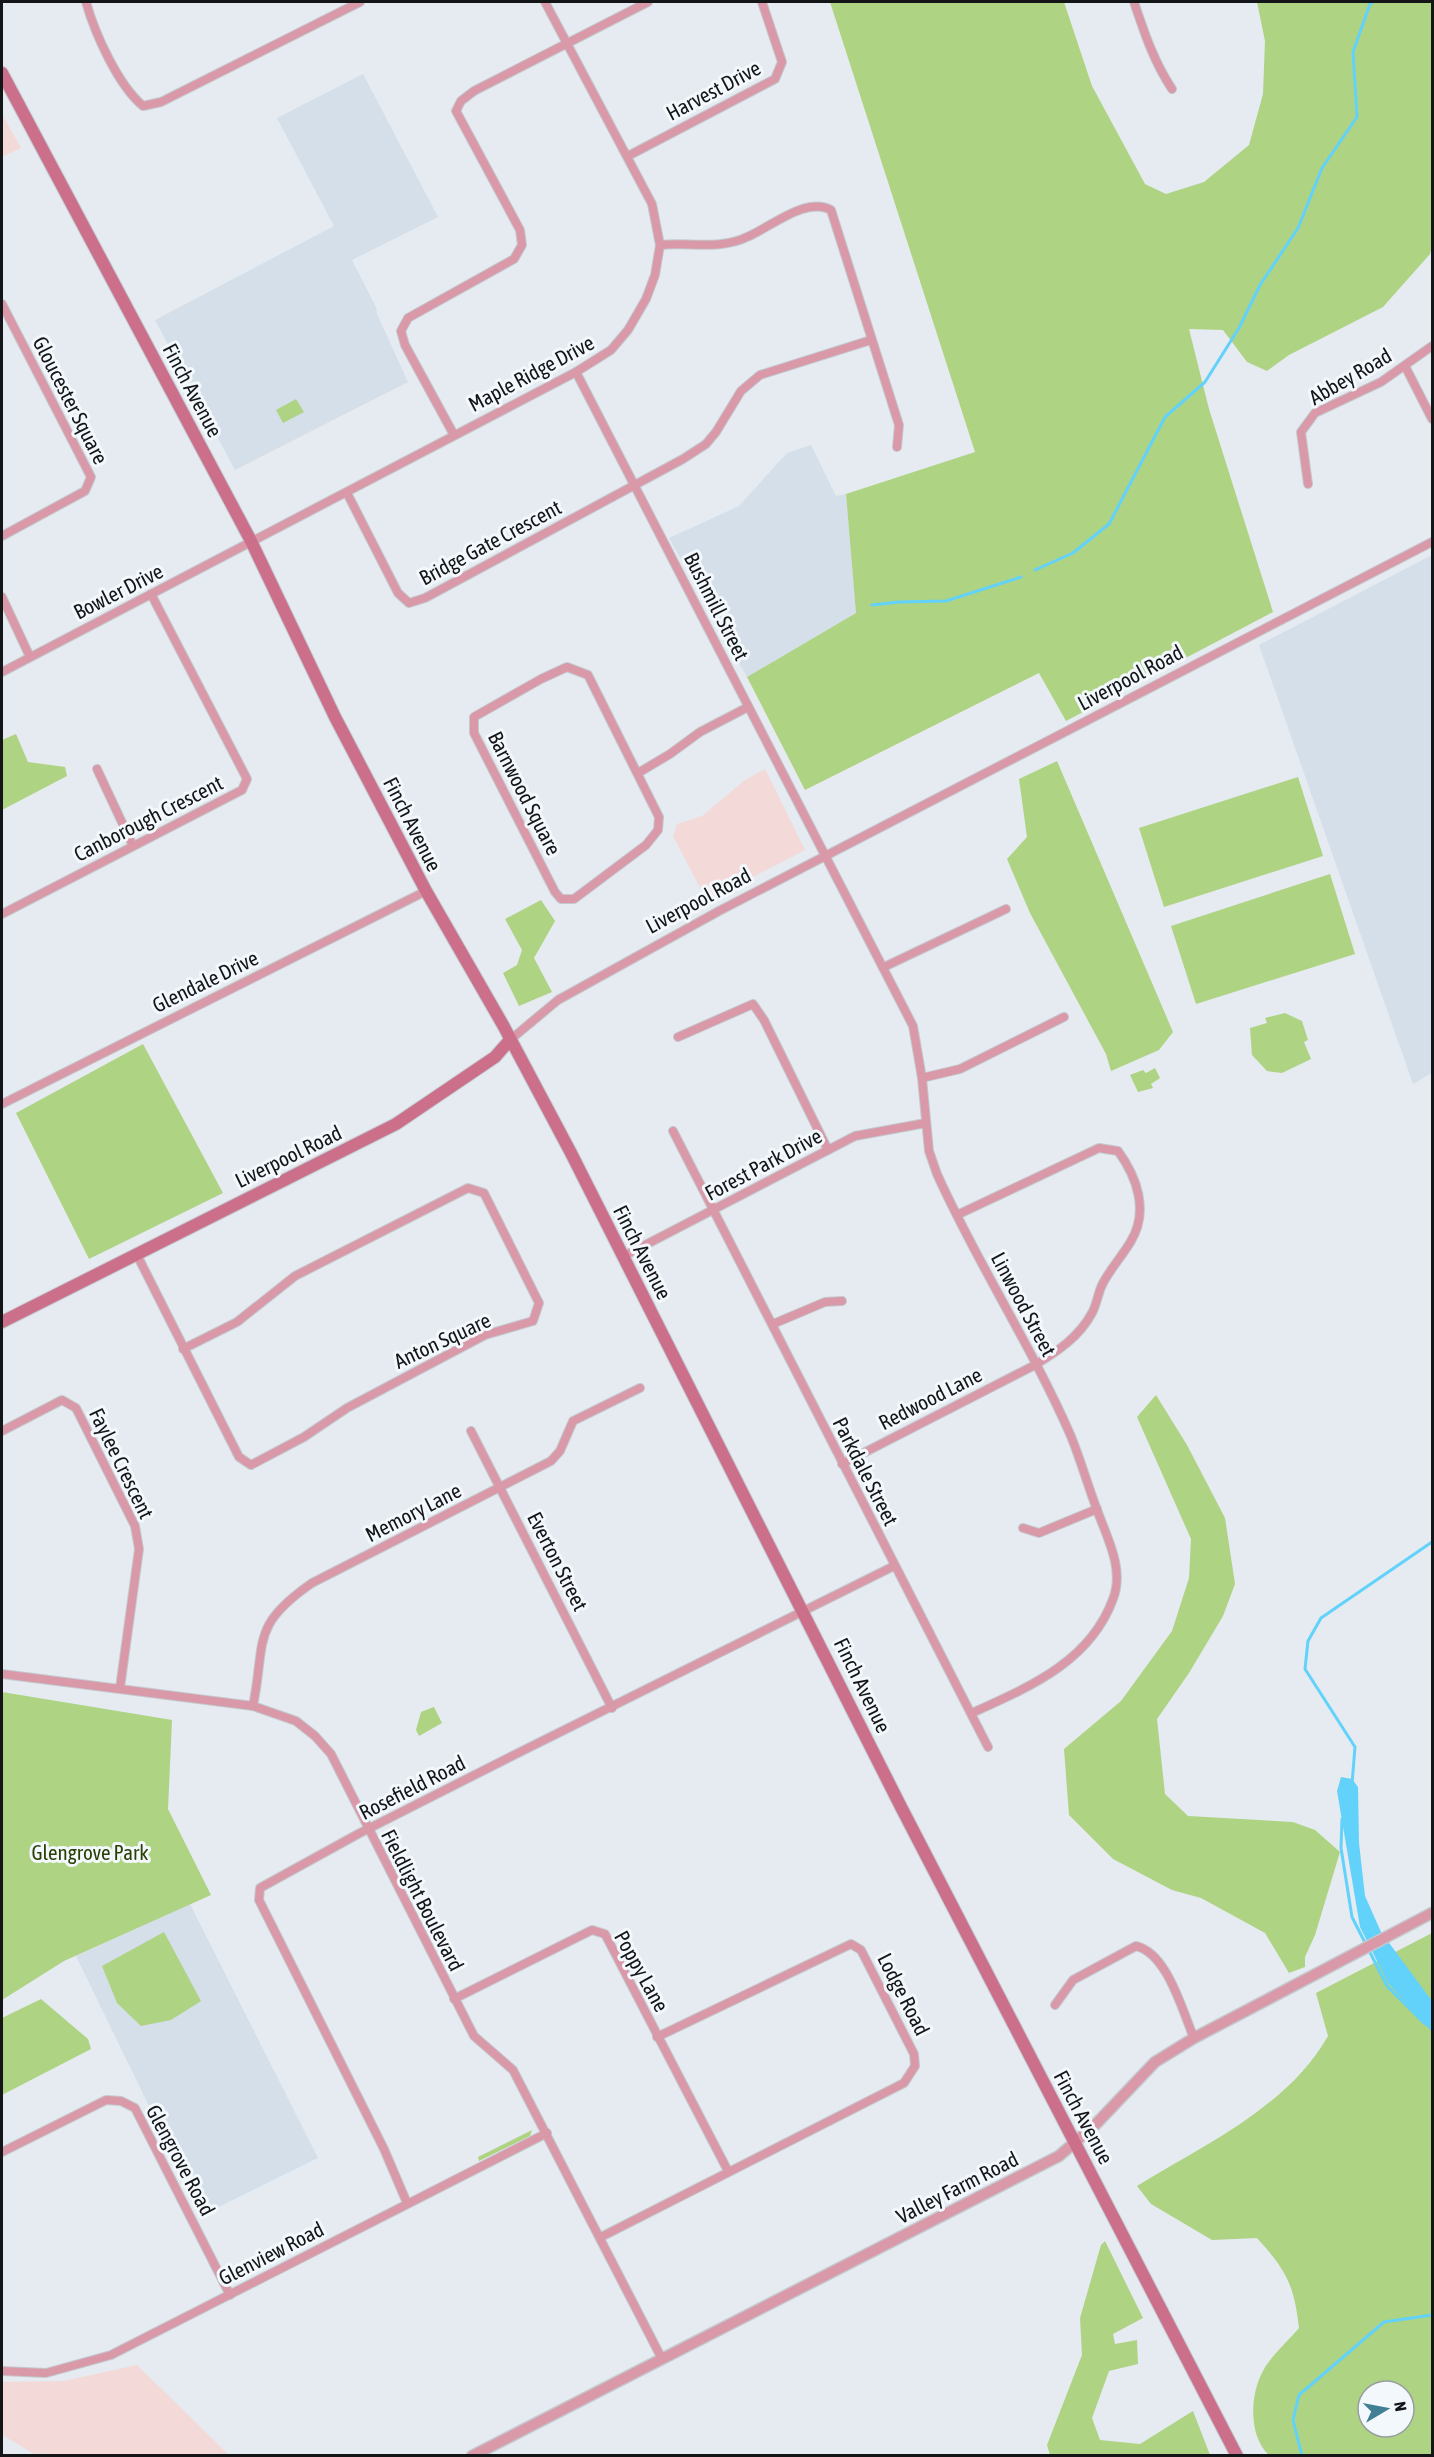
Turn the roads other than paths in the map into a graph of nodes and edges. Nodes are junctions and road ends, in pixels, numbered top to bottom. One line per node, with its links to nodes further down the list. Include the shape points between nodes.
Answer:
1 (86, 2): 2 (street, via 130,95 143,106 161,102)
2 (360, 2)
3 (545, 2): 7 (street, Maple Ridge Drive)
4 (648, 2): 7 (street)
5 (762, 2): 10 (street, Harvest Drive, via 782,62 775,79)
6 (1134, 2): 9 (street, via 1148,44)
7 (567, 43): 10 (street, Maple Ridge Drive); 18 (street, via 474,91 460,100 456,111 516,222 522,244 514,259 408,318 401,331)
8 (2, 73): 24 (main road, Finch Avenue)
9 (1172, 89)
10 (628, 156): 11 (street, Maple Ridge Drive, via 652,204)
11 (660, 245): 13 (street, via 721,244 744,239 808,206 821,205 831,210); 16 (street, Maple Ridge Drive, via 649,291 628,330 611,350)
12 (2, 304): 23 (street, Gloucester Square, via 91,477 86,491)
13 (871, 340): 19 (street, via 898,425); 20 (street, via 760,375 741,391 706,444)
14 (1432, 346): 15 (street, Abbey Road)
15 (1405, 366): 17 (street); 21 (street, Abbey Road, via 1315,414 1301,432)
16 (576, 372): 18 (street, Maple Ridge Drive); 20 (street, Bushmill Street)
17 (1432, 419)
18 (454, 435): 22 (street, Maple Ridge Drive)
19 (897, 447)
20 (635, 484): 22 (street, Bridge Gate Crescent, via 425,598 409,603 398,593); 30 (street, Bushmill Street)
21 (1308, 484)
22 (347, 493): 24 (street, Maple Ridge Drive)
23 (2, 536)
24 (251, 541): 26 (street, Bowler Drive); 35 (main road, Finch Avenue, via 335,717)
25 (1432, 542): 34 (street, Liverpool Road)
26 (151, 594): 28 (street, Bowler Drive); 33 (street, Canborough Crescent, via 247,778 242,790 234,795)
27 (2, 597): 28 (street)
28 (30, 657): 29 (street, Bowler Drive)
29 (2, 672)
30 (748, 706): 32 (street); 34 (street, Bushmill Street)
31 (97, 769): 33 (street)
32 (638, 773): 32 (street, Barnwood Square, via 588,675 579,669 567,667 474,717 474,733 561,898 574,899 646,845 658,830 659,817)
33 (133, 846): 37 (street, Canborough Crescent)
34 (826, 856): 38 (street, Linwood Street); 41 (street, Liverpool Road, via 558,1000)
35 (426, 891): 41 (main road, Finch Avenue); 43 (street, Glendale Drive)
36 (1006, 909): 38 (street)
37 (2, 914)
38 (884, 967): 42 (street, Linwood Street, via 913,1026)
39 (1064, 1017): 42 (street, via 960,1068)
40 (678, 1037): 46 (street, via 753,1004)
41 (510, 1040): 49 (main road, Liverpool Road, via 495,1057 396,1124); 50 (main road, Finch Avenue)
42 (922, 1078): 44 (street, Linwood Street)
43 (2, 1104)
44 (926, 1123): 46 (street, Forest Park Drive, via 855,1136); 48 (street, Linwood Street, via 929,1151)
45 (673, 1131): 47 (street, Parkdale Street)
46 (828, 1150): 47 (street, Forest Park Drive)
47 (713, 1210): 50 (street, Forest Park Drive); 53 (street, Parkdale Street)
48 (957, 1215): 55 (street, Linwood Street); 55 (street, Redwood Lane, via 1099,1148 1118,1151 1131,1169 1138,1190 1140,1217 1133,1239 1102,1284 1093,1312 1077,1335)
49 (136, 1253): 52 (main road, Liverpool Road); 54 (street, Anton Square)
50 (624, 1256): 64 (main road, Finch Avenue)
51 (842, 1301): 53 (street, via 825,1302)
52 (2, 1322)
53 (773, 1324): 59 (street, Parkdale Street)
54 (183, 1349): 54 (street, Anton Square, via 239,1457 251,1464 486,1335 533,1321 539,1303 484,1193 468,1188 295,1276 237,1322)
55 (1035, 1365): 59 (street, Redwood Lane); 61 (street, Linwood Street, via 1070,1435)
56 (640, 1388): 60 (street, Memory Lane, via 573,1421 560,1451 551,1461)
57 (2, 1431): 66 (street, Faylee Crescent, via 62,1400 76,1408 135,1526 139,1549)
58 (471, 1431): 60 (street, Everton Street)
59 (842, 1464): 63 (street, Parkdale Street)
60 (500, 1488): 67 (street, Memory Lane, via 312,1583 287,1600 272,1618 261,1641); 68 (street, Everton Street)
61 (1097, 1509): 62 (street, via 1040,1533); 69 (street, Linwood Street, via 1114,1554 1117,1576 1114,1597 1104,1618 1070,1660 1050,1676)
62 (1023, 1528)
63 (894, 1566): 64 (street, Rosefield Road); 69 (street, Parkdale Street)
64 (804, 1611): 68 (street, Rosefield Road); 78 (main road, Finch Avenue)
65 (2, 1674): 66 (street, Fieldlight Boulevard)
66 (120, 1688): 67 (street, Fieldlight Boulevard)
67 (254, 1706): 71 (street, Fieldlight Boulevard, via 296,1721 315,1736 331,1754)
68 (612, 1708): 71 (street, Rosefield Road)
69 (972, 1713): 70 (street, Parkdale Street)
70 (988, 1747)
71 (368, 1830): 73 (street, Fieldlight Boulevard); 81 (street, Rosefield Road, via 260,1888 259,1900 384,2149)
72 (1432, 1913): 76 (street, Valley Farm Road)
73 (454, 1999): 75 (street, Poppy Lane, via 592,1930 605,1934); 77 (street, Fieldlight Boulevard, via 474,2036 513,2070)
74 (1055, 2005): 76 (street, via 1073,1980 1136,1946 1148,1949 1161,1964)
75 (657, 2037): 80 (street, Poppy Lane); 80 (street, Lodge Road, via 851,1944 861,1950 914,2054 915,2066 904,2083)
76 (1194, 2038): 78 (street, Valley Farm Road, via 1155,2062)
77 (547, 2133): 81 (street, Glenview Road); 82 (street, Fieldlight Boulevard)
78 (1076, 2144): 84 (street, Valley Farm Road, via 1007,2185); 87 (main road, Finch Avenue)
79 (2, 2152): 83 (street, Glengrove Road, via 106,2100 121,2101 135,2108)
80 (728, 2171): 82 (street, Lodge Road)
81 (407, 2203): 83 (street, Glenview Road)
82 (601, 2237): 84 (street, Fieldlight Boulevard)
83 (230, 2295): 85 (street, Glenview Road, via 111,2355 46,2373)
84 (662, 2357): 86 (street, Valley Farm Road)
85 (2, 2371)
86 (472, 2456)
87 (1237, 2456)

